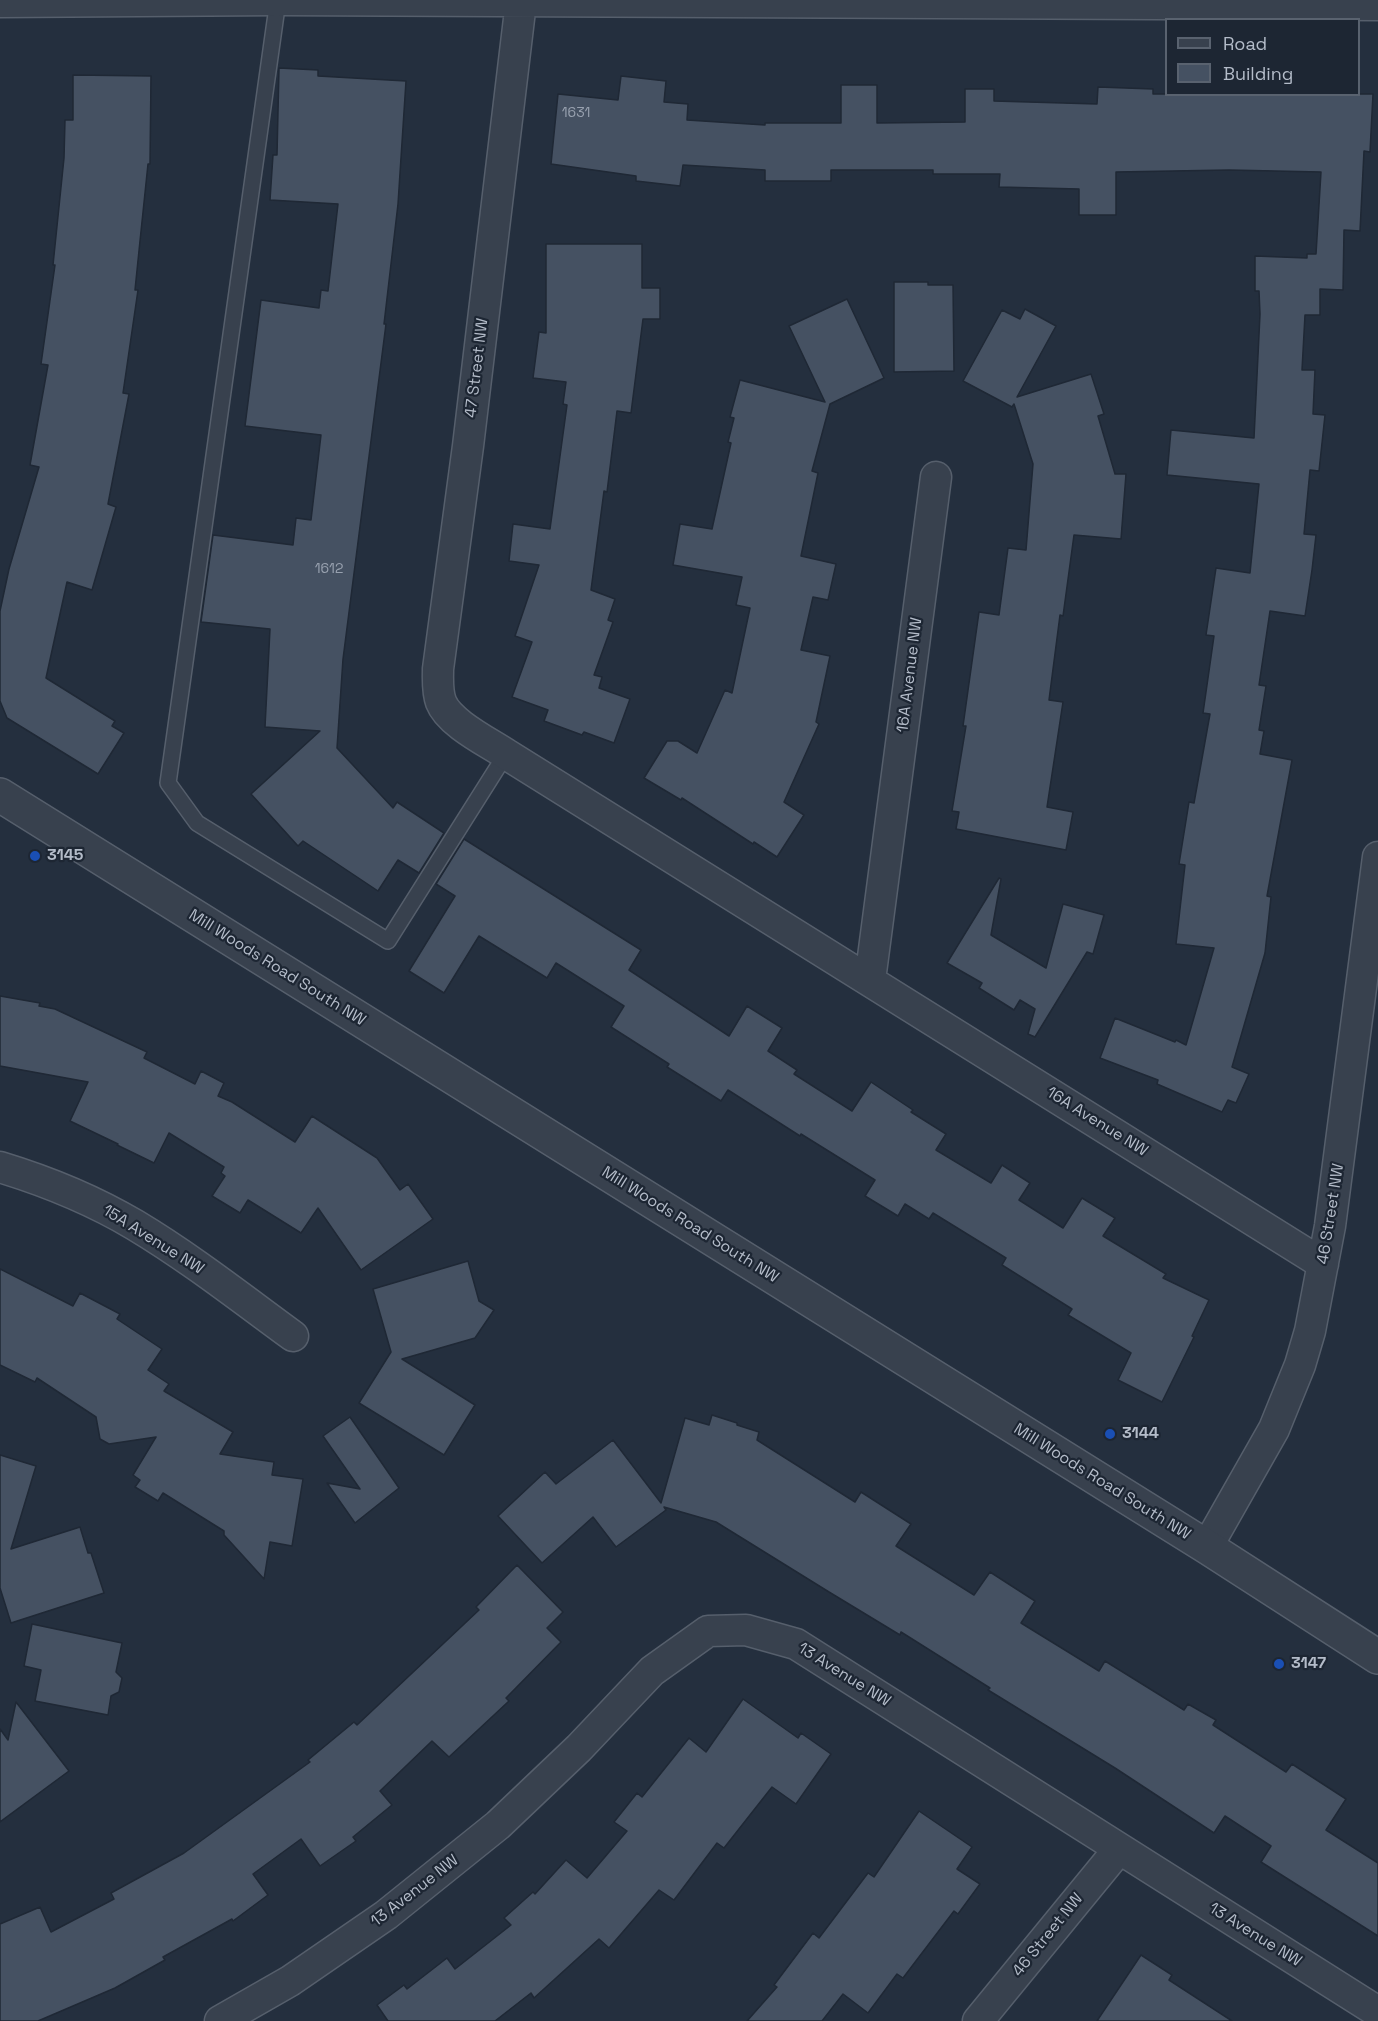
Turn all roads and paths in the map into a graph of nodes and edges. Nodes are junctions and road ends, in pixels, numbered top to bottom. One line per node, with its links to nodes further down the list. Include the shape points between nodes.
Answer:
1 (278, 0): 2 (street); 3 (street); 7 (lane, via 168,783 197,823 388,941)
2 (0, 2)
3 (521, 2): 4 (street); 6 (street, 47 Street NW, via 438,669 441,702)
4 (1378, 5)
5 (936, 477): 10 (street, 16A Avenue NW)
6 (462, 725): 7 (street, 16A Avenue NW)
7 (506, 754): 10 (street, 16A Avenue NW)
8 (0, 795): 14 (street, Mill Woods Road South NW)
9 (1378, 857): 12 (street, 46 Street NW)
10 (870, 980): 12 (street, 16A Avenue NW)
11 (0, 1167): 13 (street, 15A Avenue NW, via 56,1186 133,1224)
12 (1323, 1264): 14 (street, 46 Street NW, via 1310,1330 1288,1396 1274,1429)
13 (293, 1336)
14 (1207, 1547): 15 (street, Mill Woods Road South NW)
15 (1378, 1657)
16 (1119, 1849): 17 (street, 13 Avenue NW); 18 (street, 13 Avenue NW, via 796,1644 746,1630 708,1631 652,1671 498,1825 403,1901 290,1981); 19 (street, 46 Street NW)
17 (1378, 2012)
18 (220, 2021)
19 (978, 2021)

